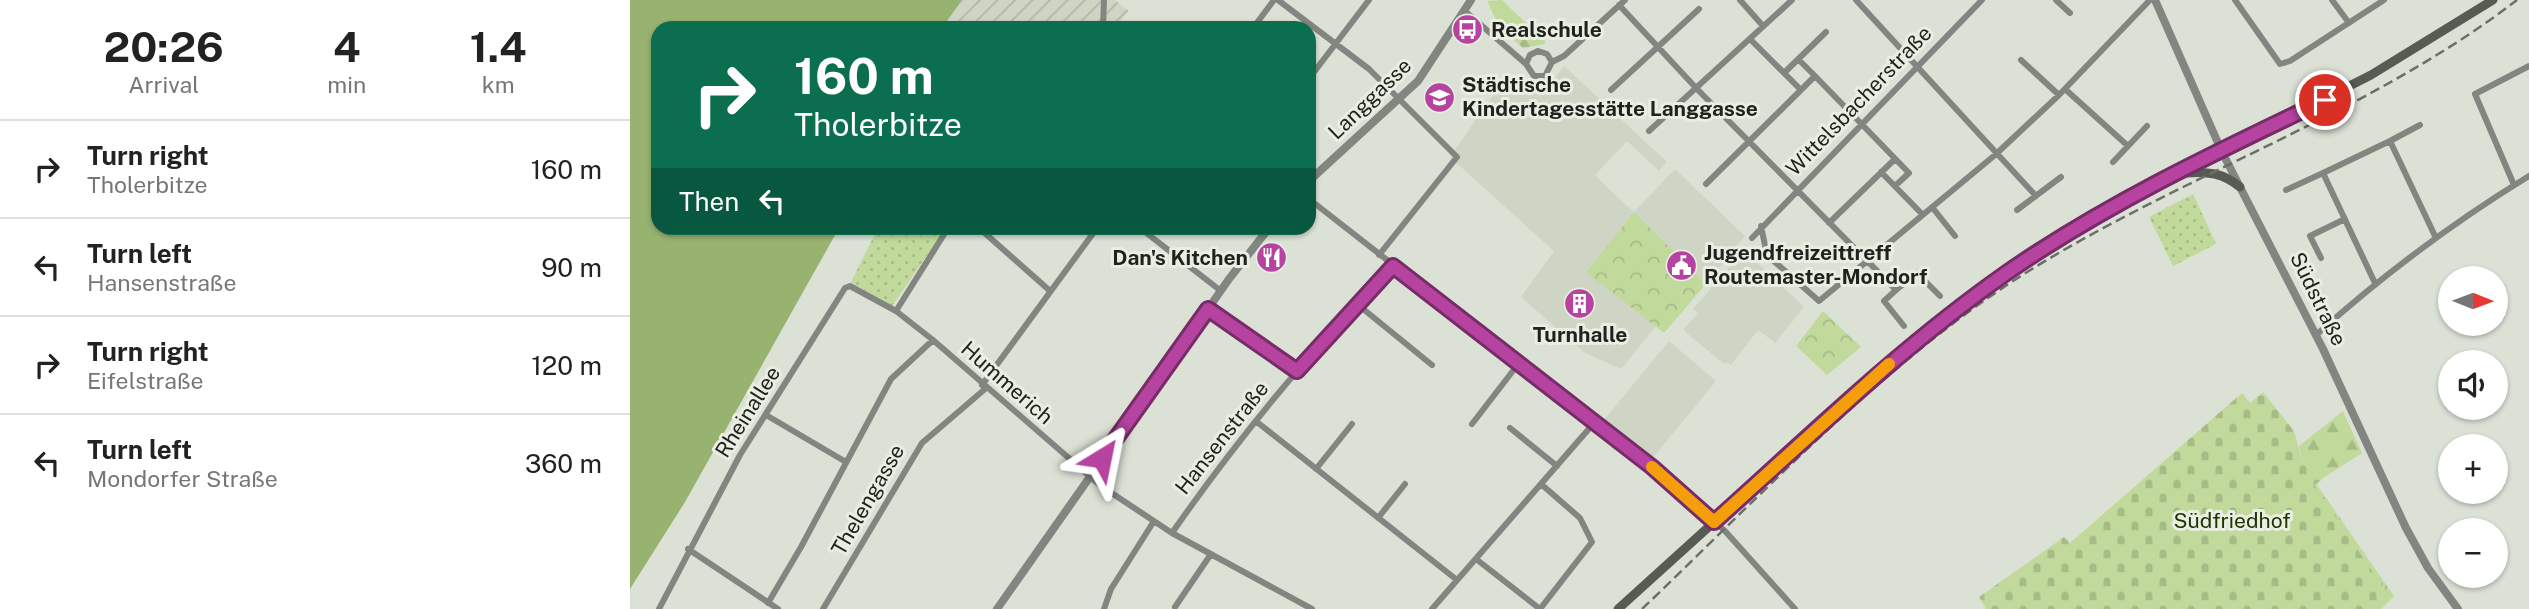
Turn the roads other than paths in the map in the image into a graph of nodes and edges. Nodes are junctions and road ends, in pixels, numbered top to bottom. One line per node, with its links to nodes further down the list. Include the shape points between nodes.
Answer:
1 (1104, 0): 20 (street)
2 (1276, 0): 21 (street); 22 (street)
3 (1370, 0): 28 (street)
4 (1471, 0): 18 (street, Langgasse)
5 (1740, 0): 24 (street)
6 (1792, 0): 24 (street)
7 (1856, 0): 35 (street)
8 (1982, 0): 35 (street, Wittelsbacherstraße)
9 (2056, 0): 19 (street)
10 (2150, 0): 40 (street)
11 (2155, 0): 52 (street, Südstraße)
12 (2235, 0): 23 (street, via 2280,64)
13 (2332, 0): 23 (street)
14 (2385, 0): 23 (street)
15 (2493, 0): 52 (main road, via 2371,75)
16 (1622, 2): 29 (street); 32 (street)
17 (1699, 9): 29 (street)
18 (1466, 12): 33 (street); 44 (street, Langgasse, via 1418,81)
19 (2070, 13)
20 (1104, 21)
21 (1258, 21)
22 (1306, 21)
23 (2349, 23)
24 (1763, 26): 27 (street)
25 (1316, 28): 28 (street)
26 (1826, 32): 30 (street)
27 (1751, 39): 37 (street); 39 (street)
28 (1337, 43): 36 (street); 44 (street)
29 (1658, 48): 39 (street); 41 (street)
30 (1798, 59): 37 (street); 38 (street)
31 (2021, 60): 43 (street)
32 (1552, 62): 33 (street, via 1548,54 1538,51 1530,55); 33 (street, via 1549,72 1540,77 1530,73)
33 (1527, 64)
34 (2529, 66): 63 (street, via 2475,93)
35 (1917, 68): 45 (street, Wittelsbacherstraße); 53 (street)
36 (1316, 70)
37 (1785, 72): 42 (street)
38 (1815, 76): 42 (street); 45 (street)
39 (1697, 89): 48 (street); 49 (street)
40 (2065, 89): 43 (street); 51 (street)
41 (1611, 90)
42 (1801, 90): 49 (street)
43 (2059, 95): 53 (street)
44 (1398, 99): 59 (street, Langgasse); 84 (street, via 1457,157)
45 (1862, 125): 54 (street); 66 (street, Wittelsbacherstraße)
46 (2420, 125): 50 (street)
47 (2147, 126): 51 (street)
48 (1649, 131)
49 (1748, 141): 62 (street); 66 (street)
50 (2390, 141): 57 (street); 82 (street)
51 (2128, 146): 55 (street)
52 (2222, 152): 58 (main road); 65 (street, Südstraße)
53 (1995, 155): 68 (street); 70 (street)
54 (1895, 159): 56 (street); 64 (street, via 1909,173)
55 (2113, 162)
56 (1881, 172): 64 (street); 74 (street)
57 (2323, 173): 67 (street); 73 (street)
58 (2178, 174): 65 (main road, via 2215,173); 117 (main road, via 2113,206 1976,295 1891,362)
59 (1316, 175)
60 (2529, 176): 63 (street)
61 (2062, 177): 68 (street)
62 (1706, 184)
63 (2514, 185): 82 (street)
64 (1895, 186): 72 (street)
65 (2240, 187): 97 (street, Südstraße)
66 (1798, 189): 74 (street); 75 (street, Wittelsbacherstraße)
67 (2286, 190)
68 (2036, 196): 71 (street)
69 (1316, 204): 84 (street)
70 (1932, 207): 72 (street); 81 (street)
71 (2017, 210)
72 (1922, 214): 86 (street)
73 (2345, 219): 85 (street, via 2310,236); 88 (street)
74 (1829, 223): 86 (street)
75 (1761, 226): 83 (street, Wittelsbacherstraße); 86 (street, via 1767,255 1819,301)
76 (944, 235): 95 (street)
77 (987, 235): 89 (street)
78 (1092, 235): 89 (street, Thelengasse)
79 (1149, 235): 91 (street)
80 (1264, 235): 91 (street)
81 (1955, 236)
82 (2435, 236): 88 (street)
83 (1752, 238)
84 (1380, 255): 87 (street)
85 (2321, 258)
86 (1866, 260): 90 (street)
87 (1393, 266): 93 (street, Hansenstraße); 99 (street)
88 (2375, 283): 97 (street)
89 (1049, 290): 102 (street, Thelengasse)
90 (1896, 290): 92 (street, via 1917,273); 96 (street, via 1884,301)
91 (1221, 291): 94 (street)
92 (1940, 296)
93 (1357, 303): 100 (street); 101 (street, Hansenstraße)
94 (1208, 309): 101 (street); 112 (street)
95 (896, 312): 98 (street, Hummerich); 103 (street, Rheinallee, via 856,286 845,288)
96 (1904, 326)
97 (2316, 335): 134 (street, Südstraße, via 2406,528)
98 (933, 340): 102 (street, Hummerich); 109 (street, via 891,379)
99 (1519, 363): 105 (street); 107 (street)
100 (1432, 365)
101 (1297, 371): 104 (street, Hansenstraße)
102 (983, 387): 112 (street, Hummerich); 127 (street, Thelengasse, via 922,443)
103 (766, 415): 109 (street); 119 (street, Rheinallee)
104 (1257, 422): 111 (street); 118 (street, Hansenstraße)
105 (1594, 423): 110 (street); 117 (street)
106 (1352, 424): 111 (street)
107 (1472, 424)
108 (1510, 428): 110 (street)
109 (846, 462): 123 (street)
110 (1557, 466): 114 (street)
111 (1316, 469): 115 (street)
112 (1090, 476): 116 (street, Hummerich); 128 (street)
113 (1405, 484): 115 (street)
114 (1541, 484): 121 (street); 121 (street, via 1580,518 1592,542 1539,609)
115 (1378, 518): 122 (street)
116 (1154, 521): 118 (street, Hummerich); 129 (street, via 1111,589)
117 (1714, 522): 132 (main road); 133 (street)
118 (1172, 533): 120 (street, Hummerich)
119 (688, 549): 123 (street); 125 (street, Rheinallee)
120 (1211, 554): 124 (street); 130 (street, Hummerich)
121 (1476, 559): 122 (street)
122 (1457, 580): 131 (street)
123 (768, 603): 126 (street)
124 (1175, 607)
125 (659, 609)
126 (778, 609)
127 (824, 609)
128 (997, 609)
129 (1104, 609)
130 (1312, 609)
131 (1432, 609)
132 (1618, 609)
133 (1795, 609)
134 (2458, 609)

